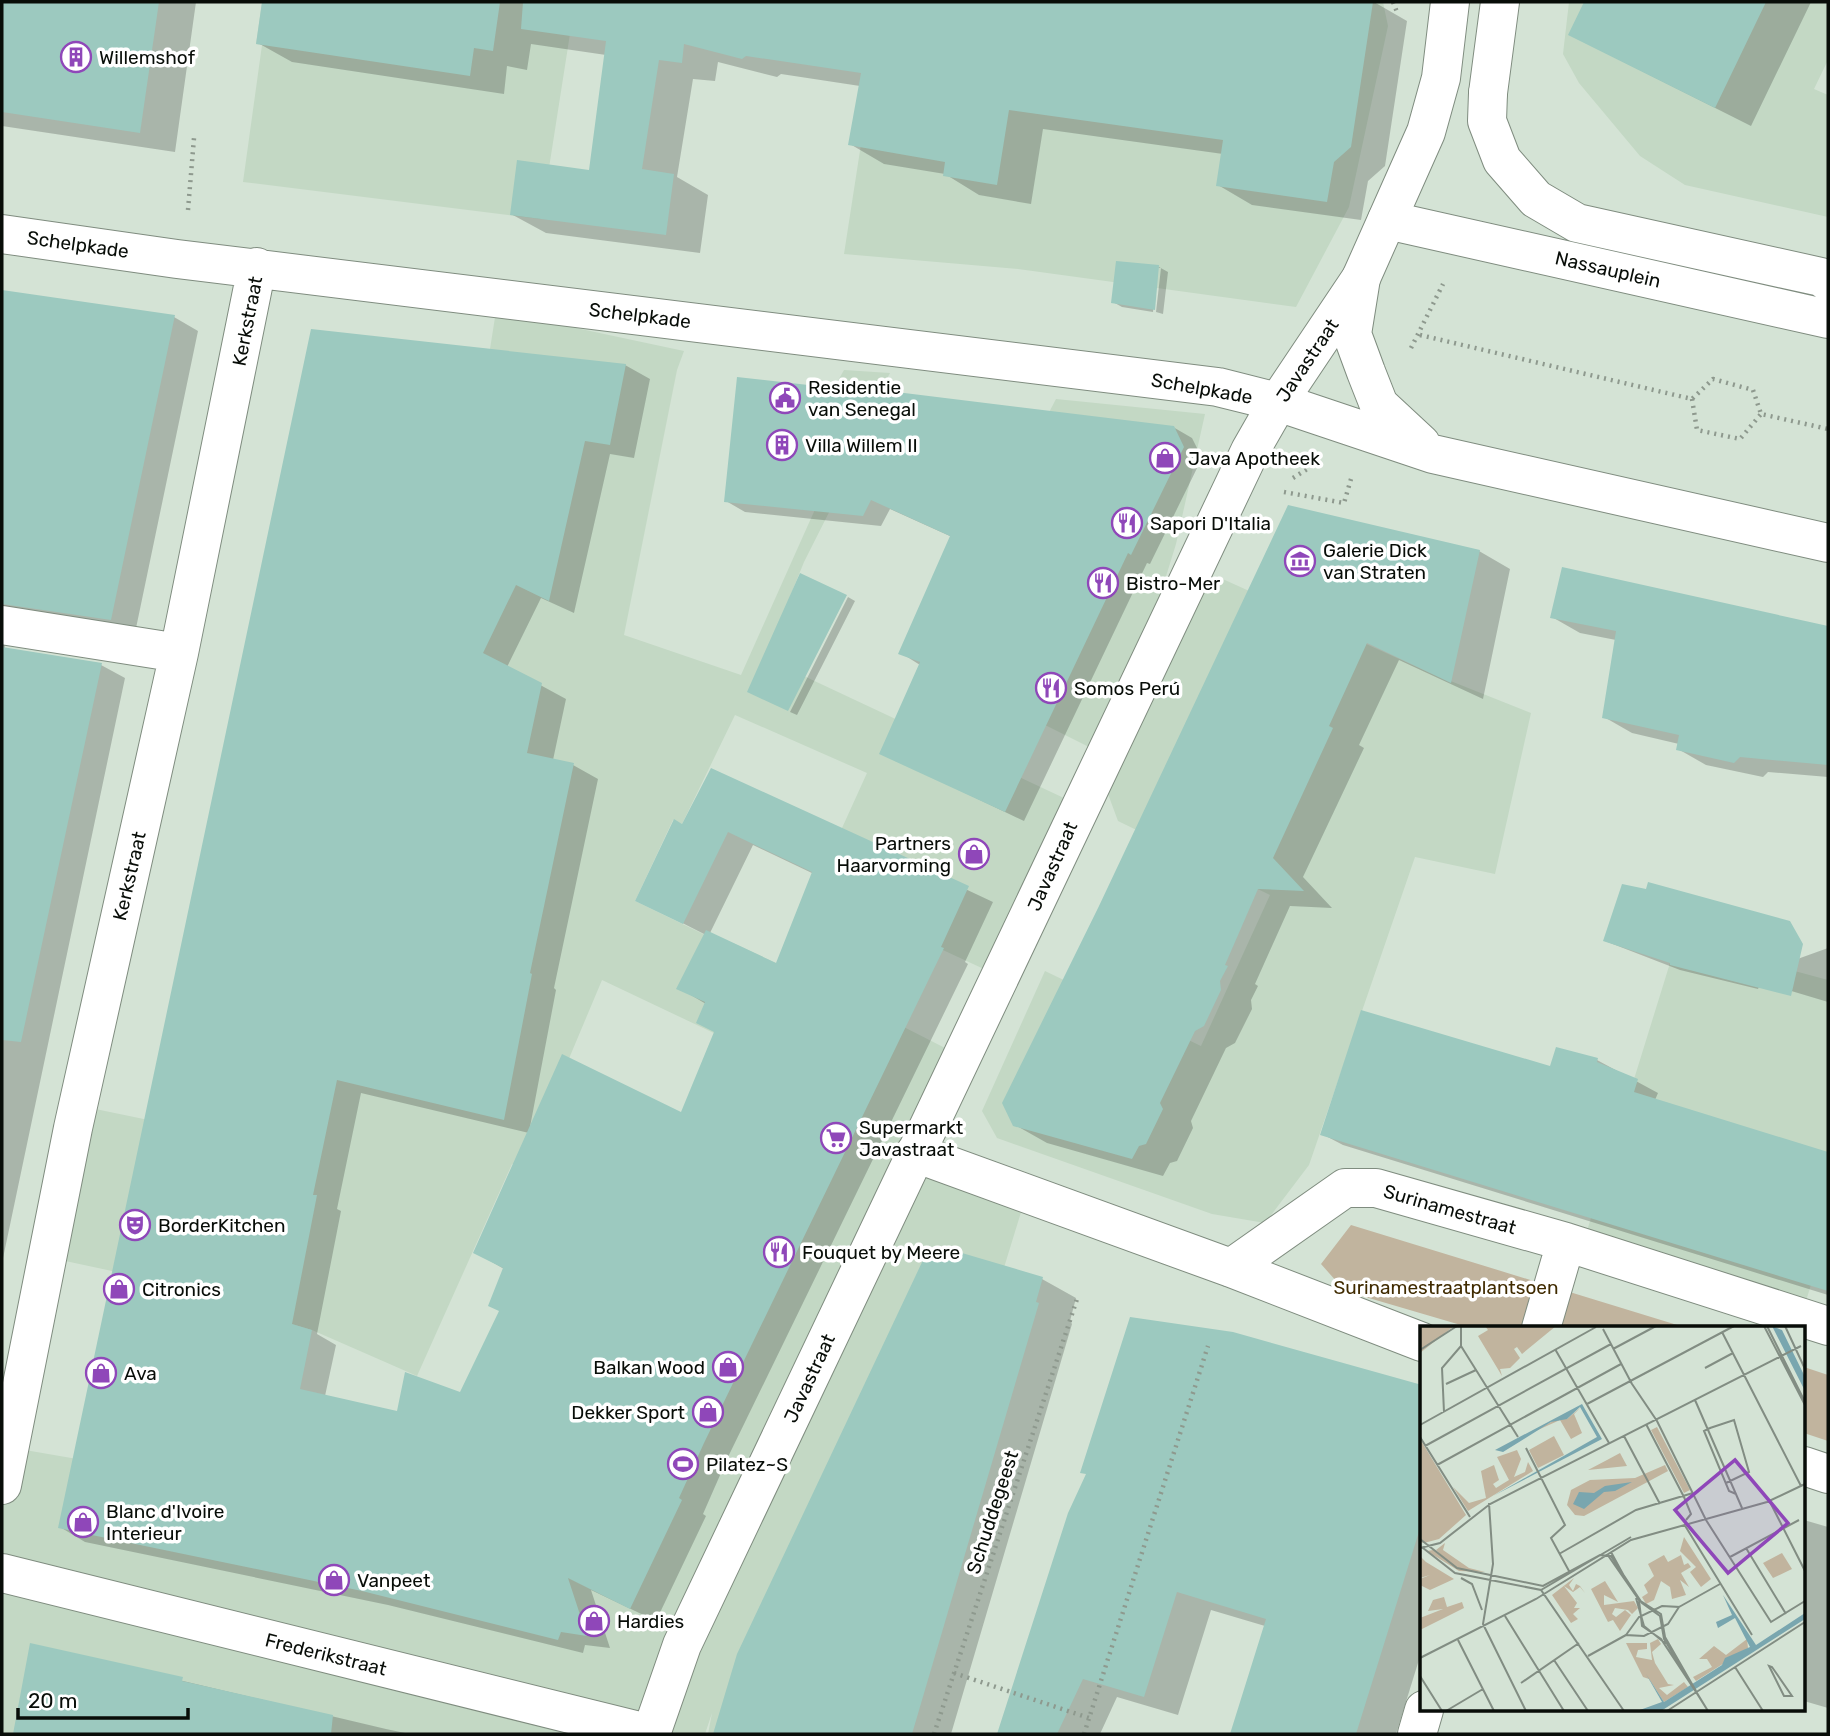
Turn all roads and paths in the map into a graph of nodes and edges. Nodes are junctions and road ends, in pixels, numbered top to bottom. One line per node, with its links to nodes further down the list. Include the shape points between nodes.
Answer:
1 (1450, 2): 4 (street, Javastraat, via 1441,78 1426,132)
2 (1500, 2): 9 (street, Nassauplein, via 1487,121 1502,160 1536,199 1577,223)
3 (194, 138): 6 (path, via 187,218)
4 (1387, 220): 8 (street, Javastraat); 10 (street, Nassauplein)
5 (2, 234): 6 (street, Schelpkade)
6 (177, 259): 7 (street, Schelpkade)
7 (257, 267): 13 (street, Schelpkade, via 1218,387); 19 (street, Kerkstraat)
8 (1361, 278): 13 (street, Javastraat); 16 (street, via 1352,334 1379,405)
9 (1828, 282)
10 (1828, 319)
11 (1420, 335): 12 (path)
12 (1692, 399): 14 (path, via 1713,379 1753,390); 14 (path, via 1698,430 1740,439)
13 (1278, 402): 16 (street); 20 (street, Javastraat, via 1157,642)
14 (1761, 414): 15 (path)
15 (1828, 429)
16 (1433, 454): 17 (street)
17 (1828, 543)
18 (2, 625): 19 (street)
19 (179, 653): 30 (street, Kerkstraat, via 72,1128)
20 (915, 1153): 22 (street); 35 (street, Javastraat, via 682,1644)
21 (1566, 1242): 22 (street, Surinamestraat, via 1376,1188 1345,1188); 24 (street); 25 (street, Surinamestraat)
22 (1231, 1268): 26 (street)
23 (1077, 1299): 32 (path, Schuddegeest)
24 (1542, 1326)
25 (1828, 1326)
26 (1420, 1341)
27 (1208, 1346): 34 (path)
28 (1806, 1467): 29 (street)
29 (1828, 1474)
30 (2, 1485)
31 (2, 1573): 35 (street, Frederikstraat)
32 (954, 1673): 34 (path); 36 (path, Schuddegeest)
33 (1423, 1712): 38 (street)
34 (1089, 1718): 37 (path)
35 (651, 1734)
36 (934, 1734)
37 (1084, 1734)
38 (1417, 1734)

